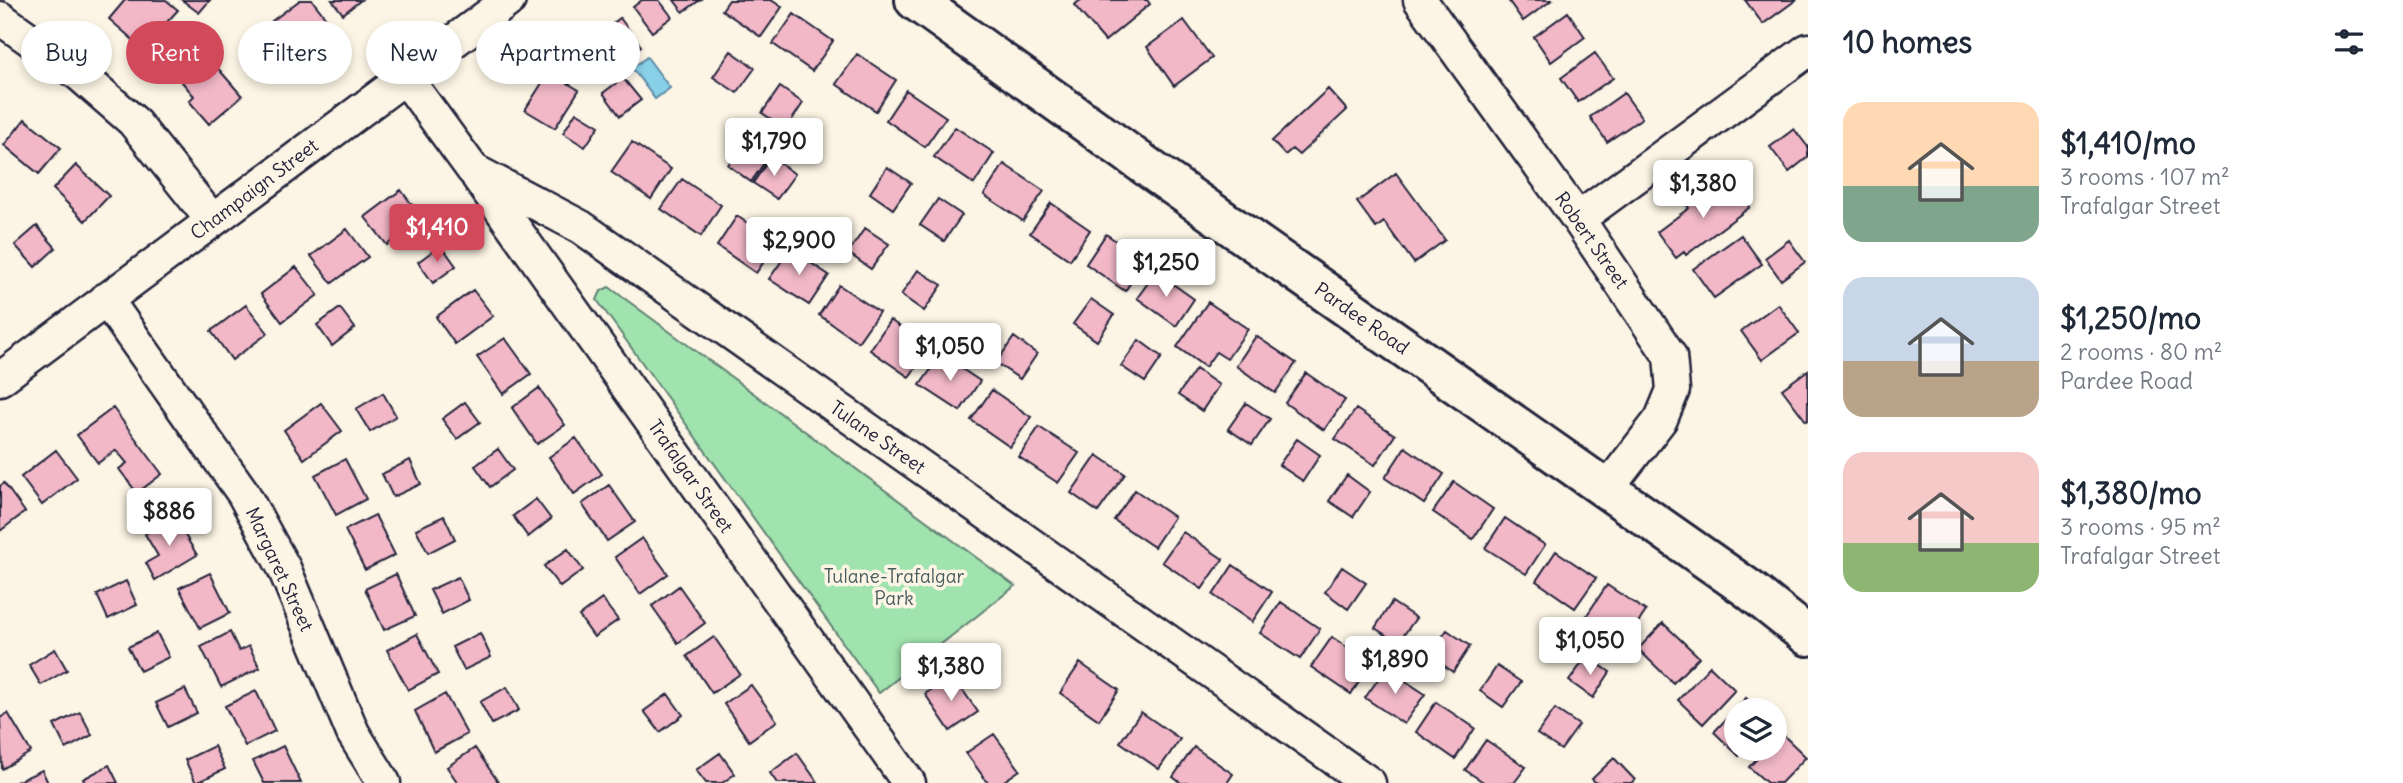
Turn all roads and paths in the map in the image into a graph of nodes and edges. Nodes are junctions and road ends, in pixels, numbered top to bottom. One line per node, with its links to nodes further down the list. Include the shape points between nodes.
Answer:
1 (509, 0): 5 (street, Champaign Street)
2 (915, 0): 14 (main road, Pardee Road)
3 (1420, 0): 10 (street, Robert Street)
4 (0, 18): 11 (street, via 80,75 133,121)
5 (462, 35)
6 (1808, 50): 10 (street)
7 (396, 84): 11 (street, Champaign Street)
8 (410, 84): 9 (street, Tulane Street)
9 (473, 170): 17 (street, Trafalgar Street); 18 (street, Tulane Street, via 581,228)
10 (1578, 219): 14 (street, Robert Street, via 1664,343 1673,370 1673,390 1661,419)
11 (212, 220): 12 (street, Champaign Street)
12 (106, 299): 13 (street, Champaign Street); 16 (street, Margaret Street, via 243,493 284,568 353,733)
13 (0, 379)
14 (1607, 489): 15 (main road, Pardee Road)
15 (1808, 636)
16 (384, 783)
17 (909, 783)
18 (1369, 783)

